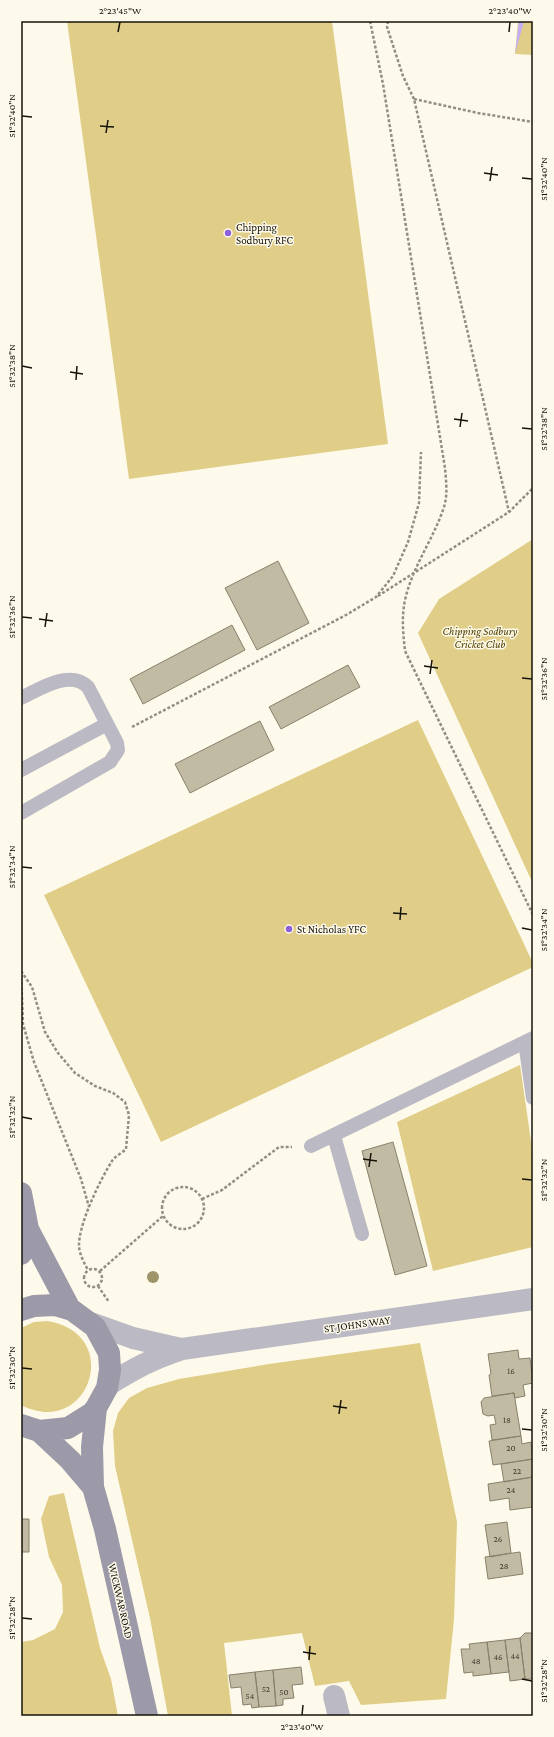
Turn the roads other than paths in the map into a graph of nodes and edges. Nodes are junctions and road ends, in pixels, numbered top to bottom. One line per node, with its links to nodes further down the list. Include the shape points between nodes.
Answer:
1 (21, 698): 2 (lane, via 57,682 79,680 88,687)
2 (107, 724): 3 (lane); 4 (lane, via 118,747 110,762)
3 (21, 770)
4 (21, 813)
5 (529, 1040): 6 (lane); 7 (lane)
6 (533, 1098)
7 (334, 1136): 8 (lane); 11 (lane)
8 (311, 1146)
9 (21, 1193): 10 (main road, WICKWAR ROAD)
10 (28, 1229): 12 (main road, WICKWAR ROAD); 14 (main road, WICKWAR ROAD)
11 (362, 1234)
12 (21, 1254)
13 (533, 1299): 17 (street, ST JOHNS WAY)
14 (70, 1309): 15 (main road, WICKWAR ROAD, via 55,1305 34,1306); 16 (main road, WICKWAR ROAD)
15 (21, 1310)
16 (92, 1323): 17 (street, ST JOHNS WAY, via 133,1338); 18 (main road, WICKWAR ROAD, via 109,1353)
17 (182, 1349): 18 (street, ST JOHNS WAY, via 137,1366)
18 (108, 1385): 19 (main road, WICKWAR ROAD)
19 (96, 1408): 20 (main road, WICKWAR ROAD, via 68,1428); 21 (main road, WICKWAR ROAD, via 92,1447)
20 (30, 1428): 21 (main road, WICKWAR ROAD, via 70,1460)
21 (93, 1487): 22 (main road, WICKWAR ROAD, via 105,1529)
22 (147, 1716)

